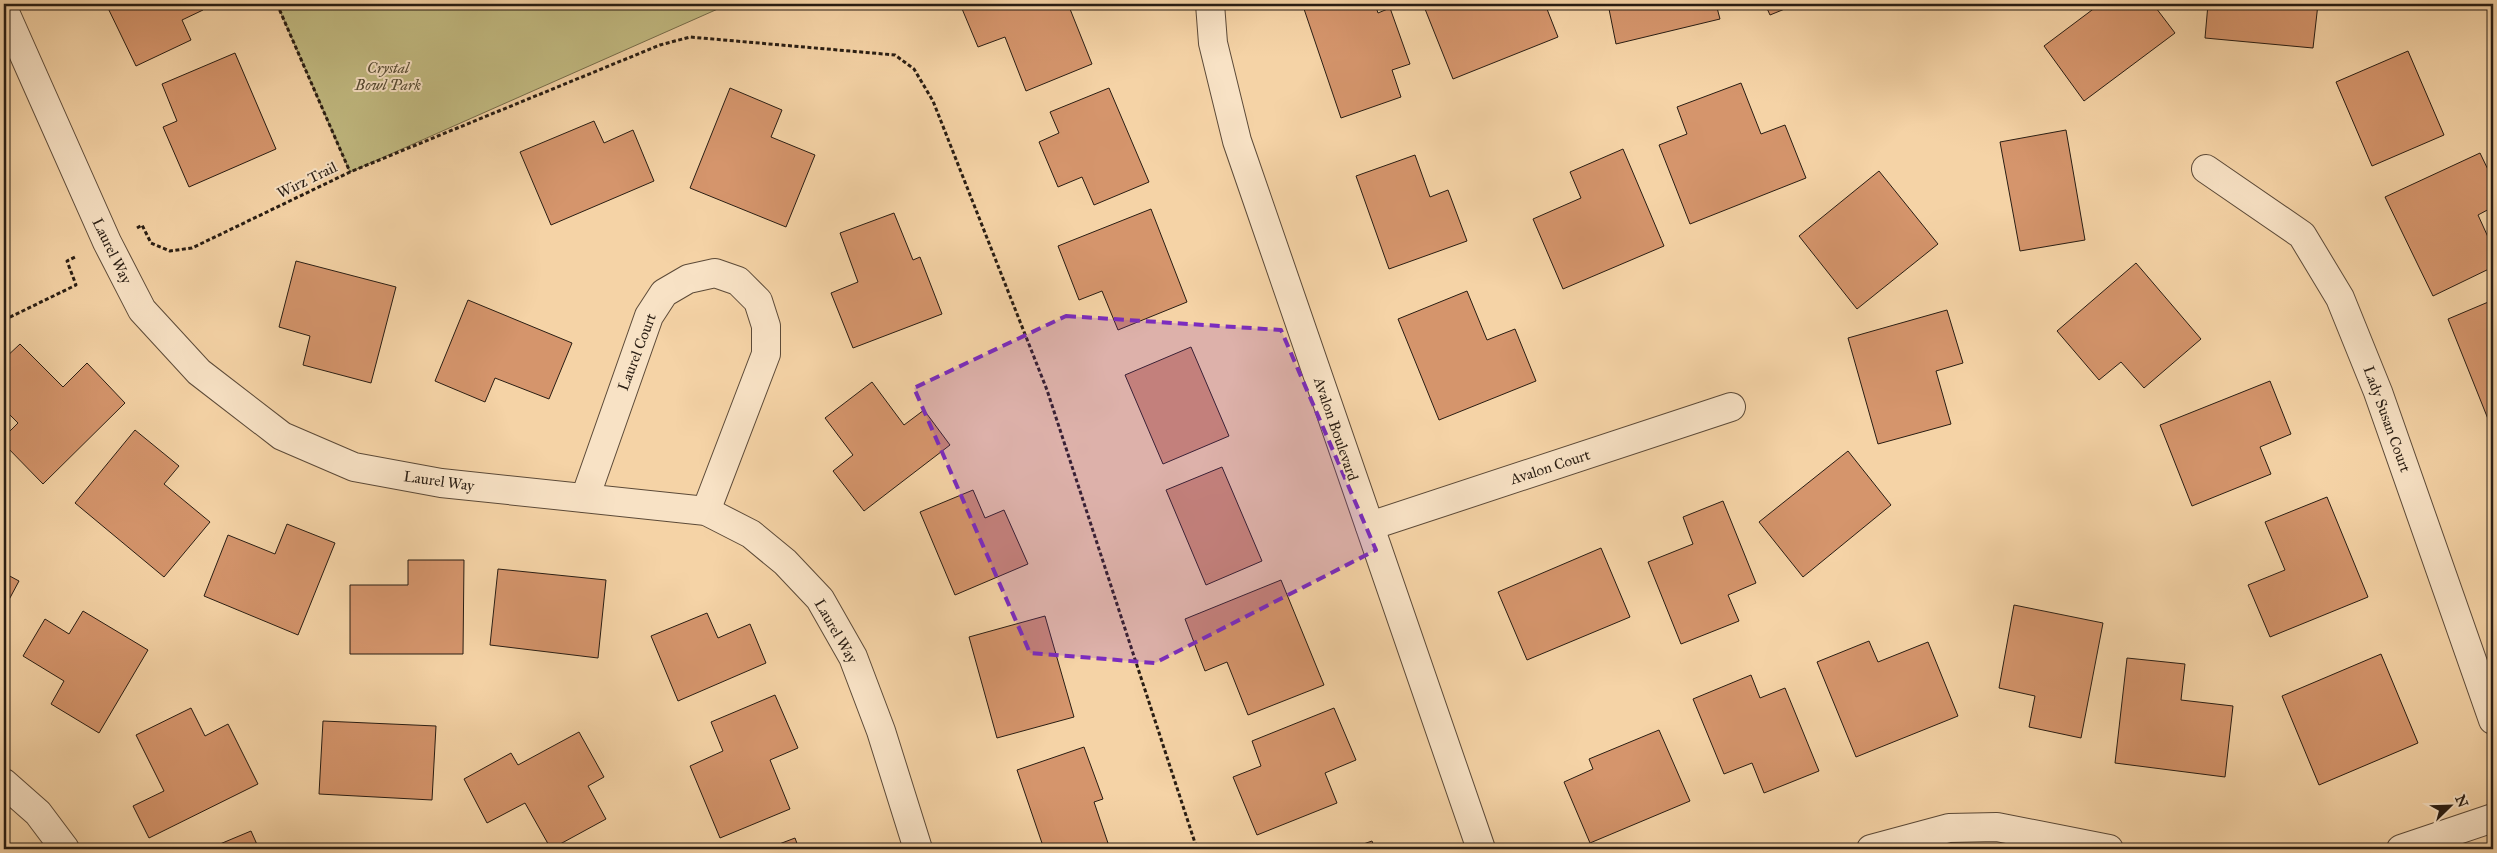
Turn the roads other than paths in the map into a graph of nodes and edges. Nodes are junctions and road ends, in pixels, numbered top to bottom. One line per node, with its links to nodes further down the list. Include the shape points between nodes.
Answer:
1 (1210, 4): 7 (street, Avalon Boulevard, via 1213,44 1237,140)
2 (7, 27): 5 (street, Laurel Way, via 142,310 199,372 282,436 354,467 441,483)
3 (2206, 169): 8 (street, Lady Susan Court, via 2302,235 2340,298 2378,392)
4 (1731, 407): 7 (street, Avalon Court)
5 (585, 498): 6 (street, Laurel Way); 6 (street, Laurel Court, via 648,316 664,293 688,278 715,273 738,281 758,301 766,326 766,354)
6 (706, 511): 12 (street, Laurel Way, via 751,534 785,562 820,599 854,657)
7 (1370, 526): 13 (street, Avalon Boulevard)
8 (2493, 720)
9 (4, 784): 11 (street, via 38,813)
10 (2493, 818): 16 (street)
11 (65, 849)
12 (918, 849)
13 (1481, 849)
14 (1871, 849): 15 (street, via 1949,828 1997,827)
15 (2110, 849)
16 (2401, 849)

